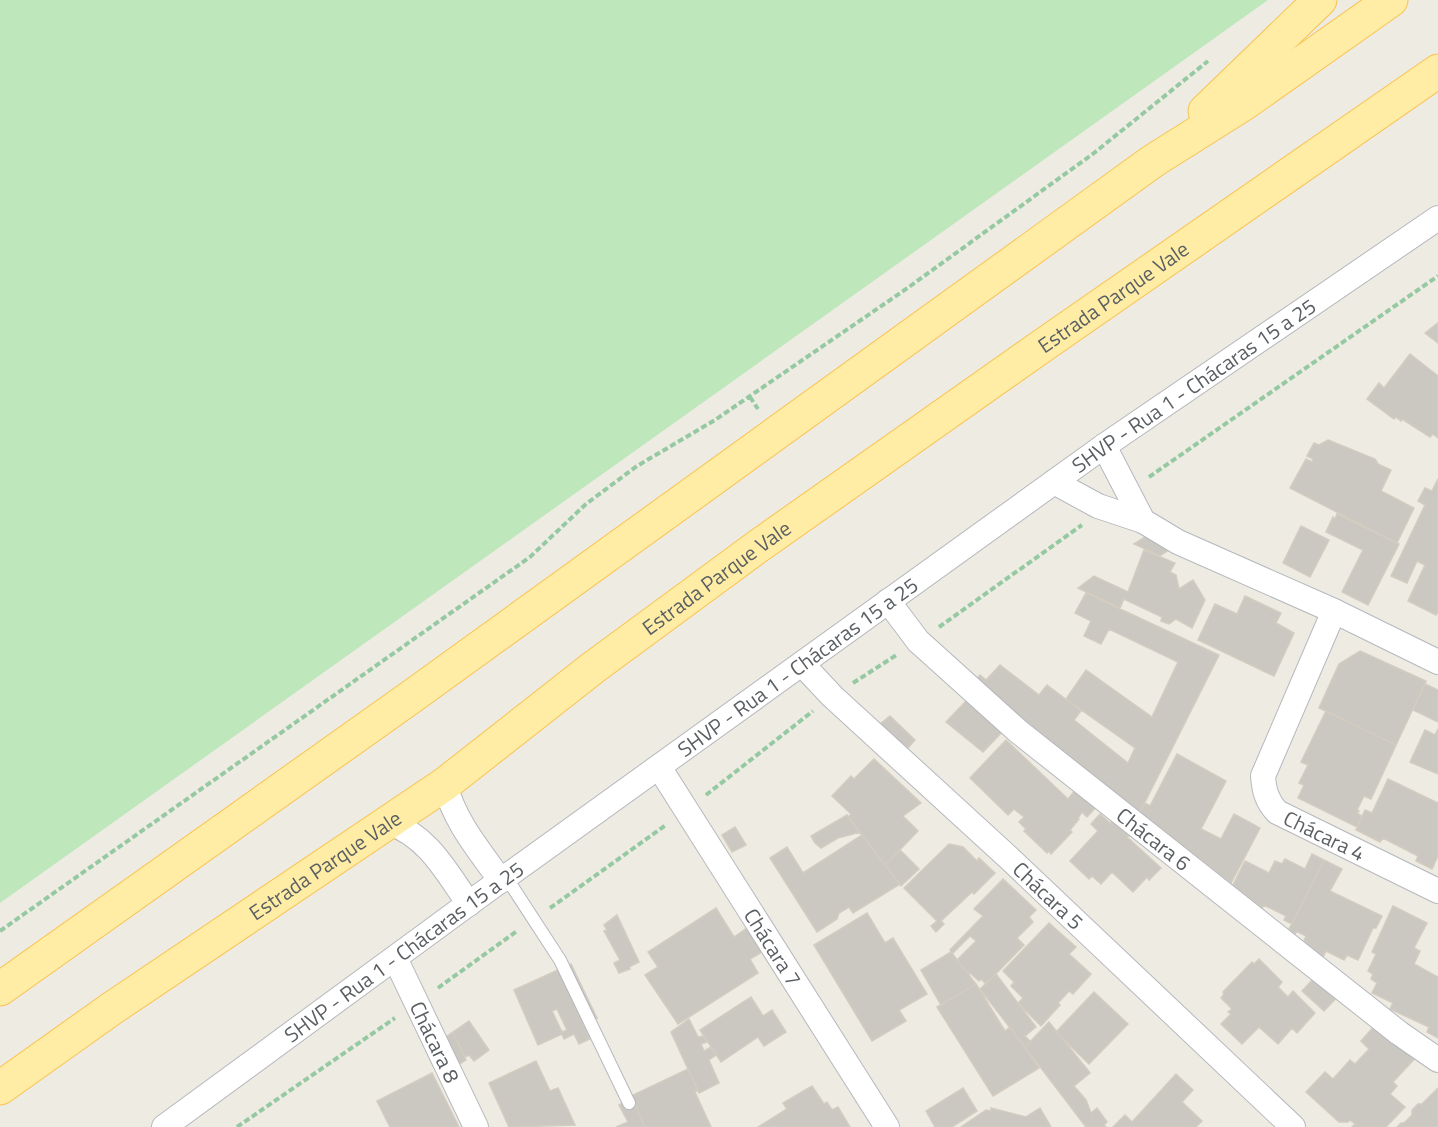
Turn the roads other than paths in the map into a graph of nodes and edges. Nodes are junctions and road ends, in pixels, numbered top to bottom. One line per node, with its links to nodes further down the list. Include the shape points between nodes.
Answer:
1 (1320, 0): 4 (main road)
2 (1391, 0): 4 (main road)
3 (1438, 71): 14 (main road, Estrada Parque Vale, via 757,547 594,667)
4 (1153, 161): 20 (main road)
5 (1438, 218): 6 (street, SHVP - Rua 1 - Chácaras 15 a 25)
6 (1104, 446): 7 (street, SHVP - Rua 1 - Chácaras 15 a 25); 8 (street)
7 (1054, 482): 8 (street, via 1098,506); 9 (street, SHVP - Rua 1 - Chácaras 15 a 25)
8 (1143, 521): 10 (street, via 1178,542)
9 (888, 601): 12 (street, SHVP - Rua 1 - Chácaras 15 a 25); 21 (street, Chácara 6, via 918,641 1019,732)
10 (1334, 611): 11 (street); 17 (street, Chácara 4, via 1263,776 1264,792 1277,812)
11 (1438, 662)
12 (802, 664): 13 (street, SHVP - Rua 1 - Chácaras 15 a 25); 27 (street, Chácara 5)
13 (659, 767): 16 (street, SHVP - Rua 1 - Chácaras 15 a 25); 26 (street, Chácara 7)
14 (445, 784): 15 (main road, Estrada Parque Vale); 16 (street, via 462,825)
15 (388, 822): 18 (street, via 423,841); 22 (main road, Estrada Parque Vale)
16 (503, 879): 18 (street, SHVP - Rua 1 - Chácaras 15 a 25); 23 (lane, via 560,960)
17 (1438, 891)
18 (469, 904): 19 (street, SHVP - Rua 1 - Chácaras 15 a 25)
19 (395, 958): 24 (street, SHVP - Rua 1 - Chácaras 15 a 25); 25 (street, Chácara 8)
20 (0, 989)
21 (1438, 1060)
22 (0, 1088)
23 (629, 1103)
24 (173, 1124)
25 (476, 1127)
26 (887, 1127)
27 (1293, 1127)

